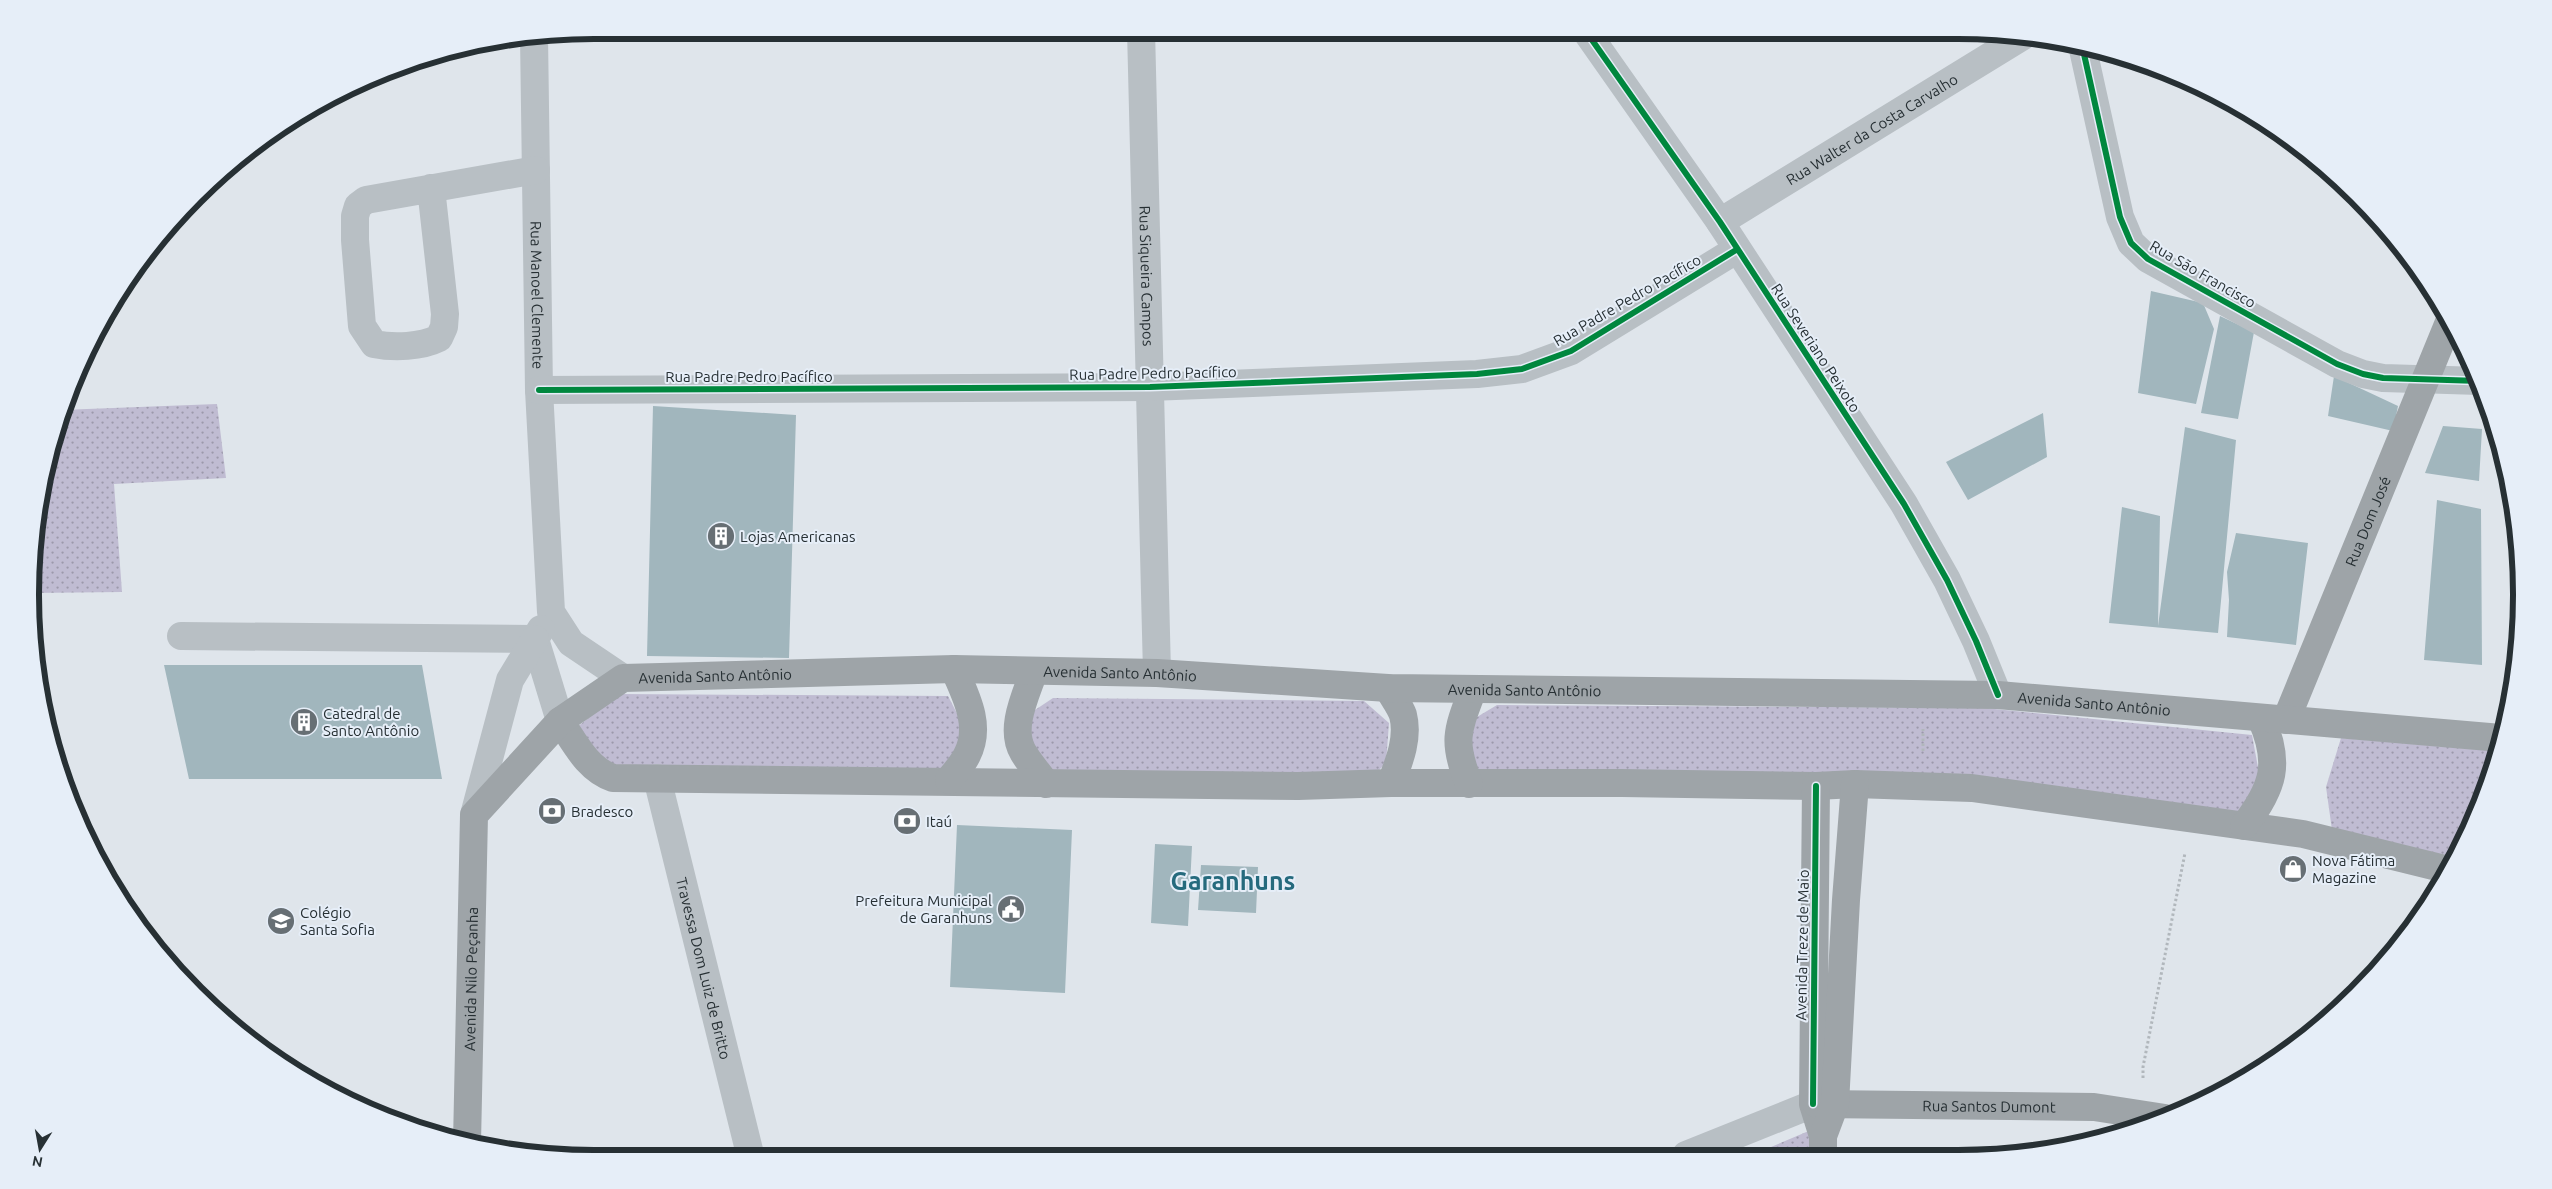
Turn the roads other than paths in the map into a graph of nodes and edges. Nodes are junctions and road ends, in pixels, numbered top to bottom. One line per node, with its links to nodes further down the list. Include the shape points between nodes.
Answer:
1 (1140, 39): 13 (street, Rua Siqueira Campos)
2 (1592, 39): 8 (street, Rua Severiano Peixoto)
3 (2012, 42): 8 (street, Rua Walter da Costa Carvalho)
4 (534, 43): 6 (street, Rua Manoel Clemente)
5 (2084, 54): 11 (street, Rua São Francisco, via 2120,217 2130,243 2148,260 2337,364 2363,374)
6 (536, 170): 7 (street); 14 (street, Rua Manoel Clemente)
7 (431, 188): 7 (street, via 366,200 358,206 355,240 362,326 374,344 428,344 439,338 444,328)
8 (1720, 222): 9 (street, Rua Severiano Peixoto)
9 (1736, 250): 13 (street, Rua Padre Pedro Pacífico, via 1570,351 1522,369 1467,375); 24 (street, Rua Severiano Peixoto, via 1904,504 1976,640)
10 (2446, 330): 11 (main road, Rua Dom José)
11 (2426, 379): 12 (street, Rua São Francisco); 25 (main road, Rua Dom José)
12 (2470, 380)
13 (1150, 387): 14 (street, Rua Padre Pedro Pacífico); 20 (street, Rua Siqueira Campos)
14 (539, 390): 15 (street, Rua Manoel Clemente)
15 (551, 612): 17 (street); 21 (street, via 571,643)
16 (180, 636): 17 (street)
17 (535, 639): 26 (street); 35 (street, via 510,680)
18 (954, 669): 19 (main road, Avenida Santo Antônio); 21 (main road, Avenida Santo Antônio); 29 (main road, via 970,705 974,732 968,755)
19 (1034, 671): 20 (main road, Avenida Santo Antônio); 31 (main road, via 1020,713 1018,734 1022,750)
20 (1157, 673): 22 (main road, Avenida Santo Antônio)
21 (623, 678): 26 (main road, Avenida Santo Antônio)
22 (1388, 688): 23 (main road, Avenida Santo Antônio); 30 (main road, via 1403,715 1405,737 1402,757)
23 (1473, 689): 24 (main road, Avenida Santo Antônio); 32 (main road, via 1458,736 1459,758)
24 (1998, 695): 25 (main road, Avenida Santo Antônio)
25 (2274, 719): 27 (main road, Avenida Santo Antônio); 36 (main road, via 2271,740 2273,769 2267,794)
26 (560, 721): 28 (main road, via 599,773 613,778); 35 (main road, Avenida Santo Antônio)
27 (2494, 737)
28 (656, 778): 29 (main road); 42 (street, Travessa Dom Luiz de Britto)
29 (949, 780): 31 (main road)
30 (1392, 783): 31 (main road, via 1298,786); 32 (main road)
31 (1046, 784)
32 (1469, 784): 34 (main road)
33 (1855, 784): 34 (main road); 36 (main road, via 1972,788); 38 (main road, Avenida Treze de Maio)
34 (1816, 786): 38 (main road, Avenida Treze de Maio)
35 (474, 815): 40 (main road, Avenida Nilo Peçanha)
36 (2244, 826): 37 (main road, via 2303,834)
37 (2441, 868)
38 (1824, 1104): 39 (main road, Rua Santos Dumont, via 2094,1107); 41 (main road, Avenida Treze de Maio); 43 (street)
39 (2151, 1115)
40 (467, 1135)
41 (1823, 1145)
42 (749, 1150)
43 (1700, 1150)

